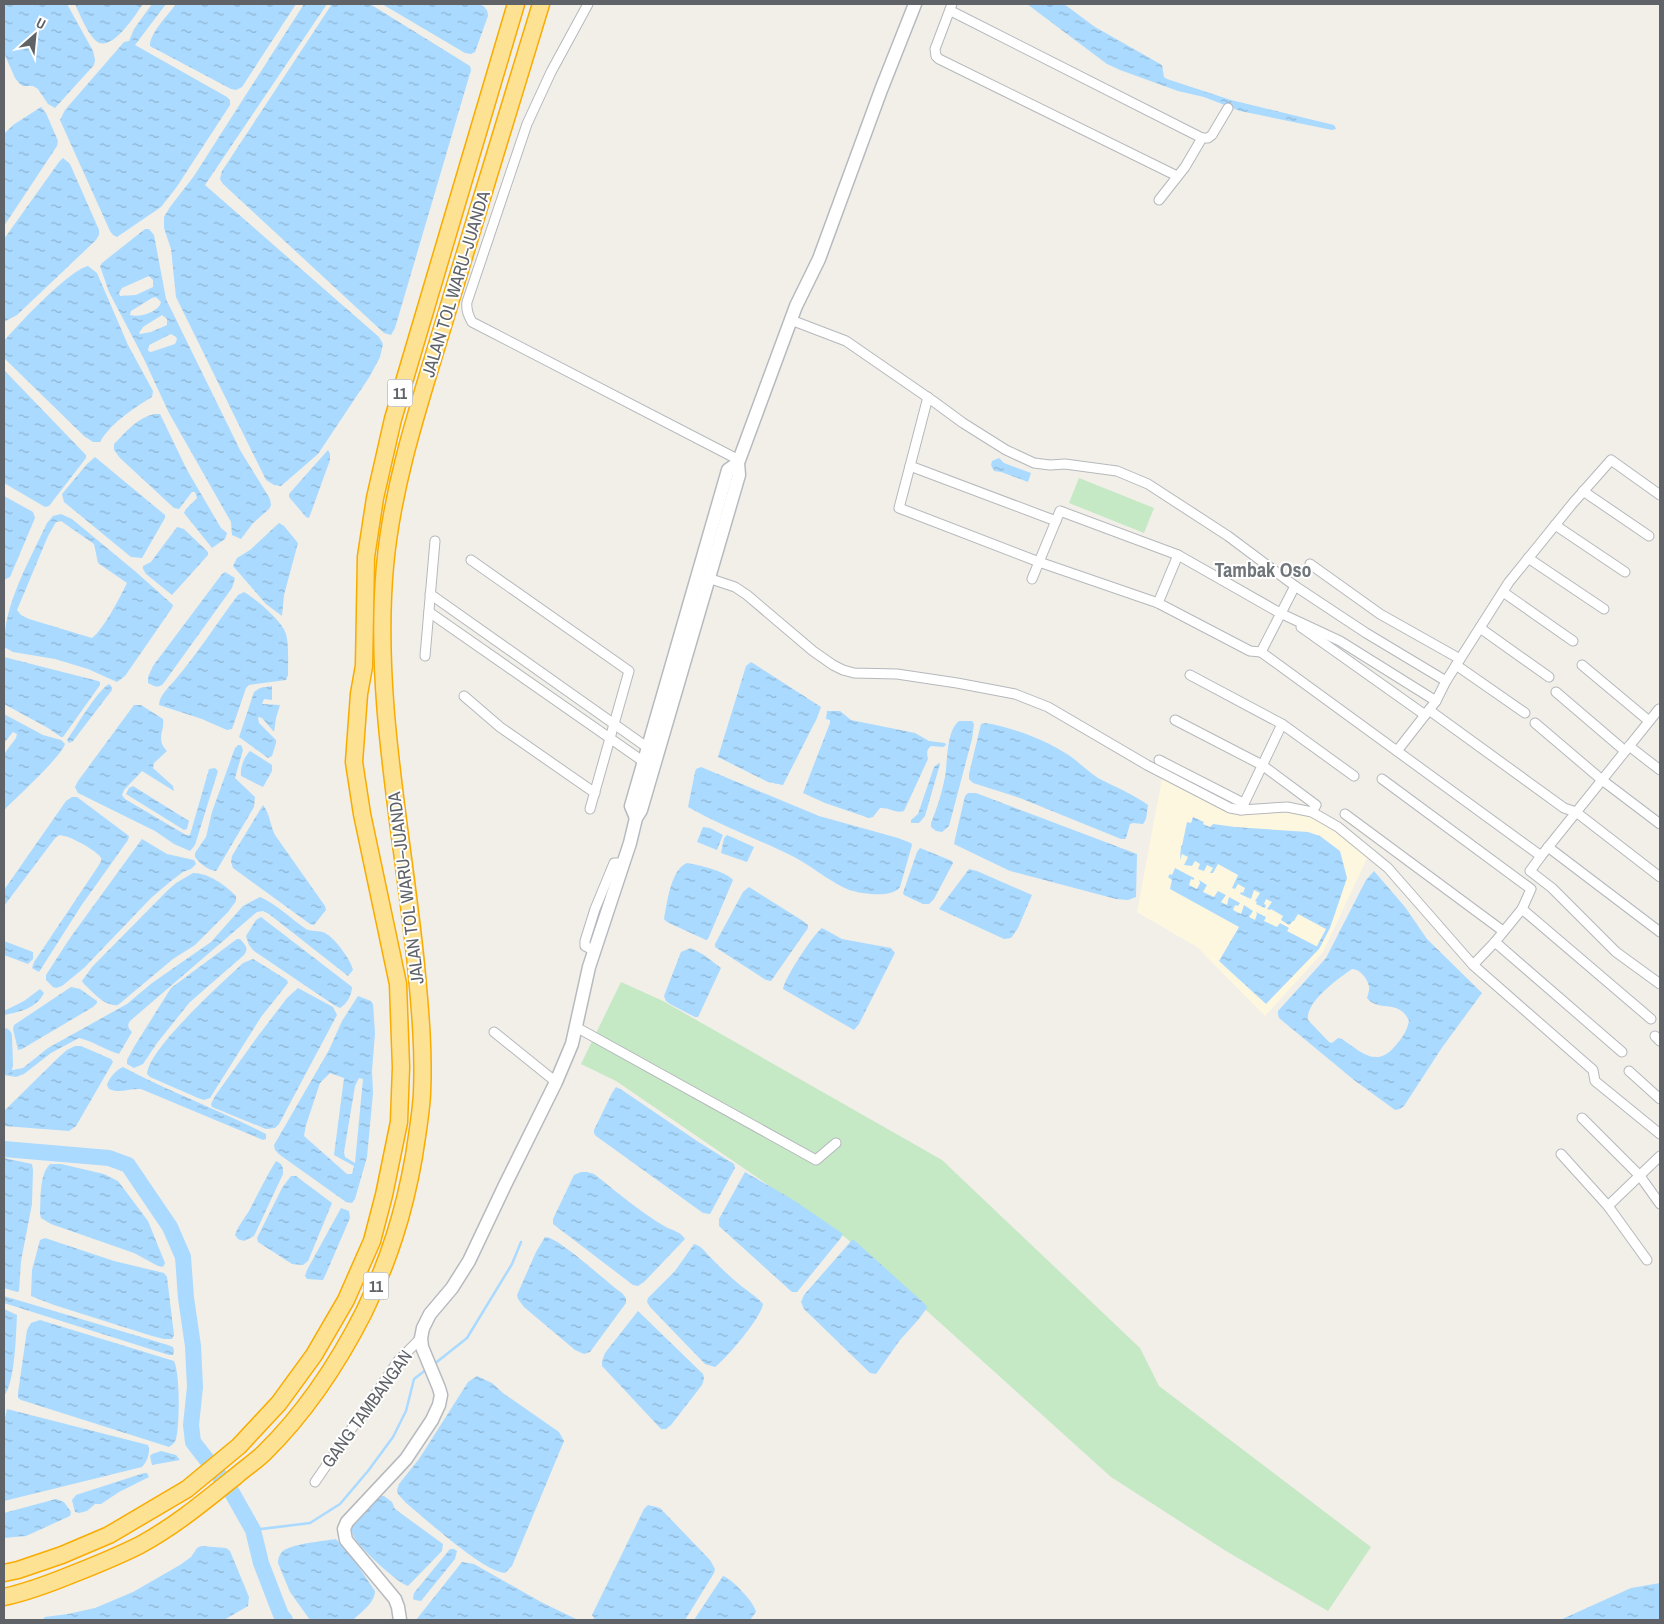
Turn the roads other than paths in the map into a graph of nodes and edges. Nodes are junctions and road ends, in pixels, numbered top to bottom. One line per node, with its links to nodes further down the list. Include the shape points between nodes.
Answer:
1 (516, 4): 101 (highway, JALAN TOL WARU–JUANDA / 11, via 392,419 366,557 364,666 358,694 354,762 398,984 401,1067 399,1122 372,1241 346,1300 314,1355 279,1402 238,1446 187,1489 109,1535 62,1555)
2 (541, 4): 102 (highway, JALAN TOL WARU–JUANDA / 11, via 403,466 386,560 382,660 422,1030 422,1095 416,1142 407,1194 393,1244 376,1287 327,1376 297,1417 263,1454 204,1502 142,1543 65,1577)
3 (588, 4): 12 (street, via 550,72 527,124 466,308 472,322)
4 (915, 4): 10 (street, via 819,259)
5 (951, 7): 7 (street); 8 (street, via 935,49 939,59)
6 (1228, 108): 7 (street, via 1212,135)
7 (1202, 138): 8 (street)
8 (1177, 176): 9 (street)
9 (1159, 200)
10 (791, 320): 11 (street, via 846,341); 12 (street)
11 (928, 397): 13 (street); 28 (street, via 1006,450 1034,462 1117,471 1148,484 1228,536)
12 (738, 462): 26 (street, via 728,470)
13 (910, 466): 16 (street); 23 (street, via 899,508)
14 (1583, 491): 15 (street, via 1610,460); 17 (street); 18 (street)
15 (1660, 495)
16 (1056, 521): 20 (street, via 1060,511); 23 (street)
17 (1555, 525): 21 (street); 25 (street)
18 (1649, 536)
19 (435, 541): 30 (street)
20 (1178, 555): 31 (street); 34 (street)
21 (1528, 558): 29 (street); 32 (street)
22 (471, 560): 52 (street, via 629,671)
23 (1039, 562): 27 (street); 31 (street)
24 (1310, 564): 39 (street, via 1380,614)
25 (1625, 572)
26 (703, 577): 56 (street); 67 (street, via 735,587 813,651 843,670 956,682 1015,694 1048,707 1148,766 1230,808); 72 (street, via 663,739)
27 (1032, 578)
28 (1295, 586): 34 (street); 43 (street)
29 (1503, 592): 35 (street); 36 (street)
30 (430, 594): 33 (street); 52 (street)
31 (1158, 602): 37 (street, via 1250,651)
32 (1604, 609)
33 (429, 612): 38 (street); 55 (street)
34 (1280, 613): 37 (street); 46 (street, via 1340,641); 48 (street)
35 (1480, 628): 39 (street); 42 (street)
36 (1574, 641)
37 (1261, 652): 58 (street)
38 (425, 656)
39 (1458, 662): 43 (street); 49 (street)
40 (1582, 665): 51 (street)
41 (1190, 675): 54 (street)
42 (1549, 676)
43 (1446, 681): 46 (street)
44 (1556, 692): 57 (street)
45 (464, 696): 66 (street, via 500,727)
46 (1436, 701): 48 (street)
47 (1660, 710): 51 (street)
48 (1427, 713): 58 (street); 70 (street, via 1564,808)
49 (1525, 713)
50 (1175, 720): 61 (street)
51 (1649, 721): 57 (street)
52 (614, 722): 55 (street); 56 (street)
53 (1535, 723): 65 (street)
54 (1282, 724): 61 (street); 63 (street)
55 (609, 737): 60 (street); 66 (street)
56 (648, 748): 60 (street)
57 (1627, 748): 62 (street); 65 (street)
58 (1397, 751): 75 (street)
59 (1159, 760): 67 (street)
60 (644, 762): 72 (street, via 631,806)
61 (1262, 765): 67 (street); 69 (street, via 1316,805)
62 (1660, 770)
63 (1354, 776)
64 (1382, 779): 77 (street, via 1531,889)
65 (1602, 780): 70 (street); 73 (street)
66 (595, 793): 68 (street)
67 (1242, 806): 69 (street, via 1287,807)
68 (590, 809)
69 (1312, 812): 81 (street, via 1338,826 1388,868)
70 (1576, 812): 74 (street); 76 (street)
71 (1346, 814): 78 (street)
72 (636, 818): 84 (street, via 595,951)
73 (1660, 824)
74 (1548, 847): 75 (street); 79 (street)
75 (1541, 856): 82 (street, via 1530,871 1552,888 1616,952)
76 (1660, 876)
77 (1522, 909): 78 (street); 83 (street)
78 (1503, 931): 80 (street)
79 (1660, 932)
80 (1495, 942): 81 (street); 86 (street)
81 (1473, 965): 91 (street, via 1593,1070 1595,1081)
82 (1660, 984)
83 (1651, 1018)
84 (576, 1027): 88 (street); 92 (street, via 816,1160)
85 (494, 1032): 88 (street)
86 (1622, 1052)
87 (1629, 1071): 89 (street)
88 (556, 1082): 99 (street, via 470,1261 426,1320)
89 (1660, 1099)
90 (1582, 1118): 95 (street)
91 (1660, 1134)
92 (836, 1143)
93 (1560, 1154): 97 (street)
94 (1660, 1156): 95 (street)
95 (1640, 1176): 96 (street); 97 (street)
96 (1660, 1204)
97 (1608, 1206): 98 (street)
98 (1647, 1260)
99 (421, 1338): 100 (street, GANG TAMBANGAN, via 398,1361); 103 (street, via 441,1395 439,1405 406,1459 344,1529 346,1540 395,1599)
100 (315, 1482)
101 (4, 1573)
102 (4, 1597)
103 (400, 1620)

